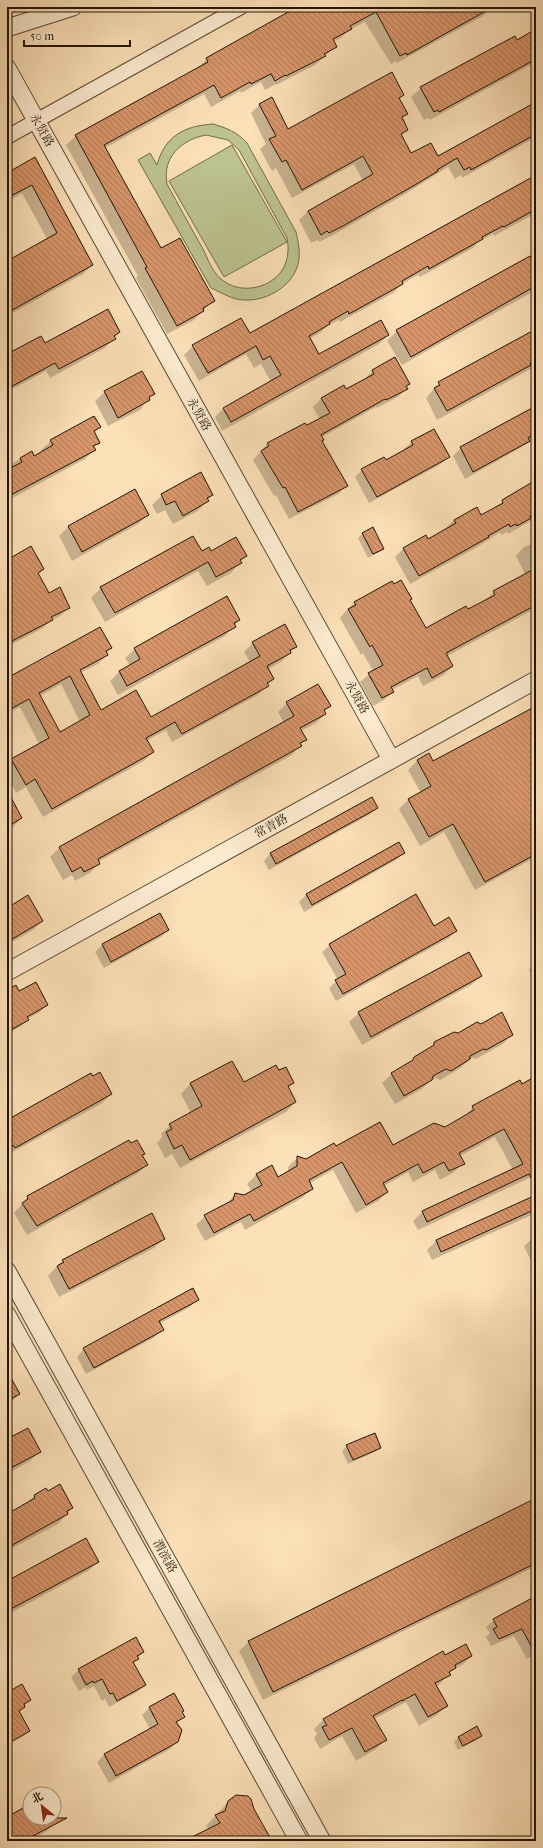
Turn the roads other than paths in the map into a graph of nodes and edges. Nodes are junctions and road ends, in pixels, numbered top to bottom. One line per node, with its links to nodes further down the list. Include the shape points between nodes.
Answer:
1 (73, 7): 3 (street)
2 (241, 7): 5 (street)
3 (7, 28)
4 (7, 68): 5 (street, 永贤路)
5 (37, 120): 6 (street); 8 (street, 永贤路)
6 (7, 137)
7 (536, 680): 8 (street, 常青路)
8 (391, 760): 9 (street, 常青路)
9 (7, 972)
10 (7, 1271): 13 (street, 渭滨路)
11 (7, 1315): 12 (street, 渭滨路)
12 (300, 1841)
13 (322, 1841)

